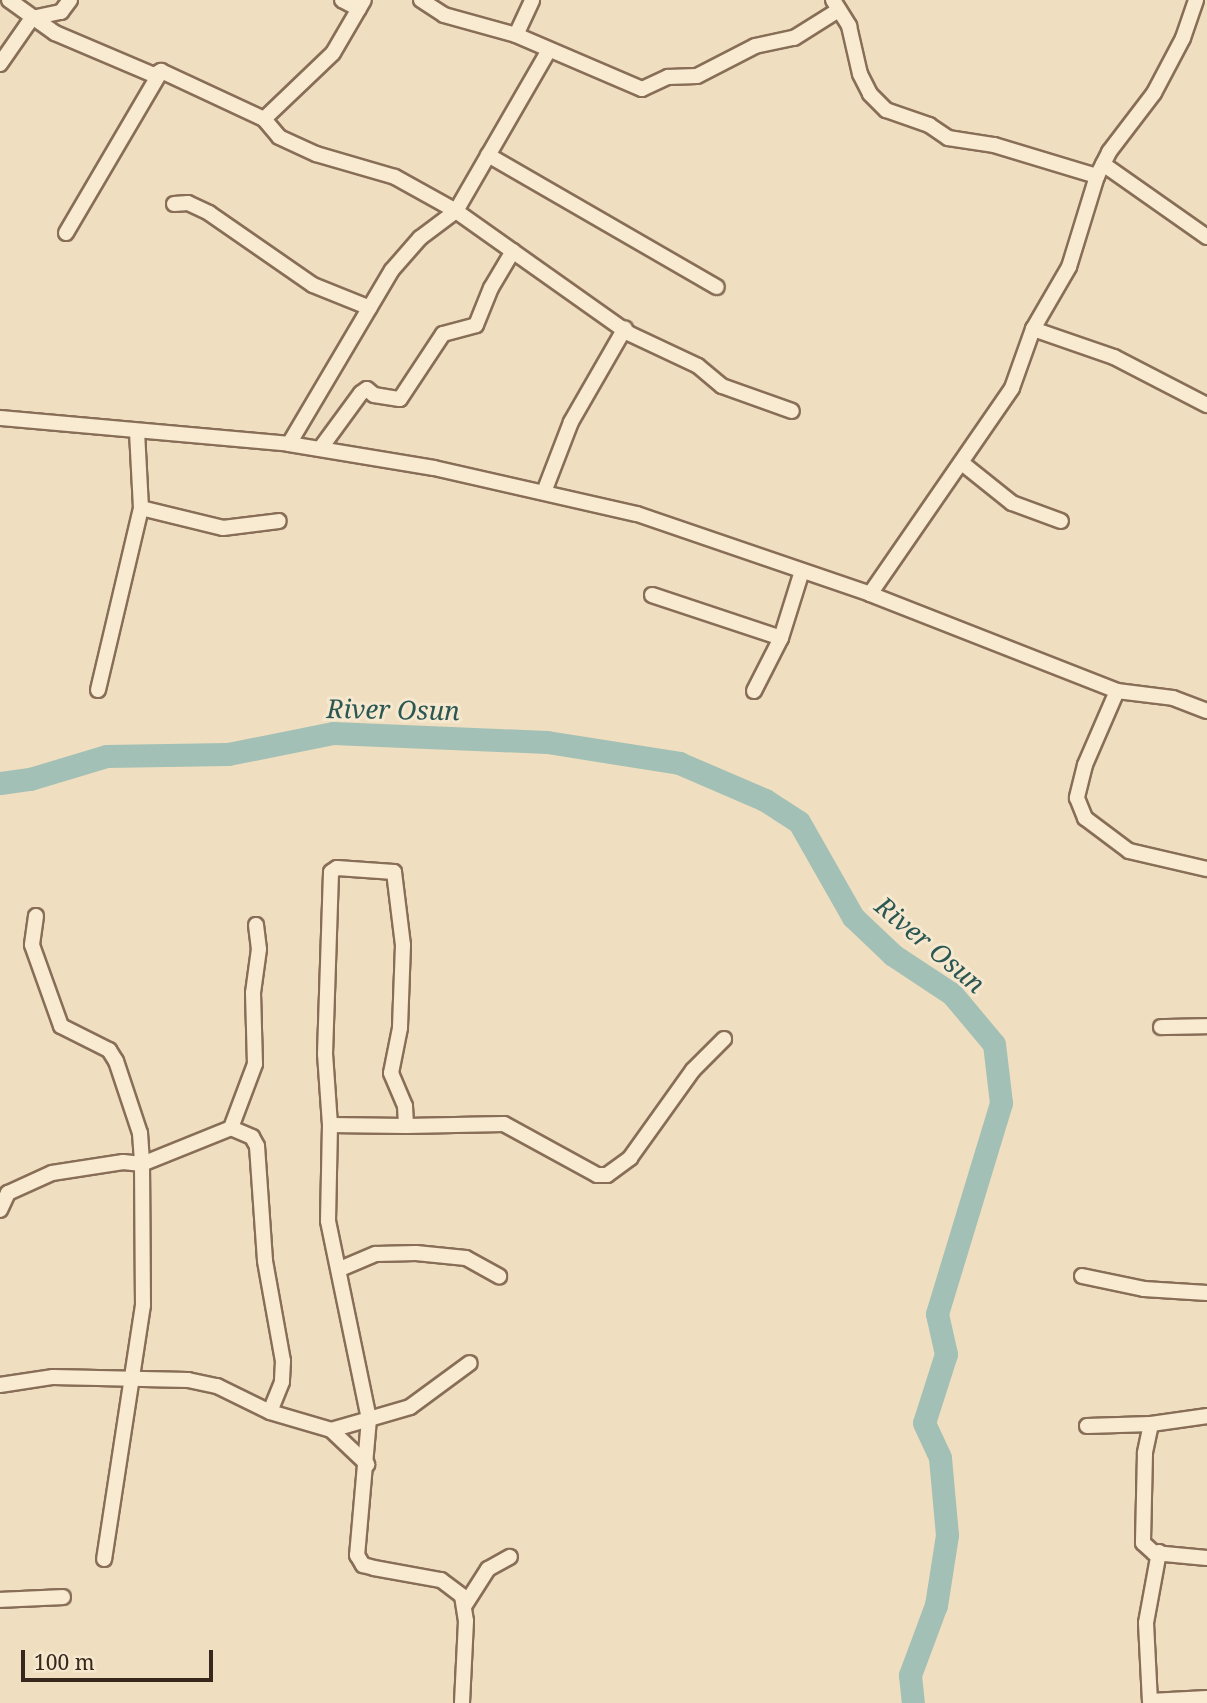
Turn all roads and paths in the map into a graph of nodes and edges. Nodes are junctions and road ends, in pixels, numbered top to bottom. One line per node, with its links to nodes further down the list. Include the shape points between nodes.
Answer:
1 (9, 0): 9 (street)
2 (70, 0): 9 (street, via 61,12)
3 (342, 0): 7 (street)
4 (421, 0): 10 (street, via 444,15)
5 (532, 0): 10 (street)
6 (1196, 0): 16 (street, via 1154,93)
7 (362, 5): 14 (street, via 333,54)
8 (835, 6): 11 (street, via 794,38 755,46 697,76 668,77 642,89); 16 (street, via 849,26 860,74 870,94 886,110 929,125 948,138)
9 (32, 18): 12 (street); 13 (street, via 55,33 154,75)
10 (516, 35): 11 (street)
11 (549, 50): 15 (street)
12 (0, 64)
13 (161, 71): 14 (street); 19 (street)
14 (264, 119): 18 (street, via 279,137 316,154 395,177)
15 (488, 155): 18 (street); 22 (street)
16 (1100, 170): 20 (street); 25 (street, via 1069,267)
17 (174, 204): 23 (street, via 188,203 208,213 313,285)
18 (456, 211): 21 (street); 23 (street, via 420,237 392,270)
19 (66, 233)
20 (1207, 237)
21 (513, 251): 24 (street); 31 (street, via 476,325 443,334 400,399 374,395 367,389 360,393)
22 (717, 287)
23 (370, 309): 30 (street)
24 (625, 328): 27 (street, via 698,366 722,386); 33 (street, via 571,422)
25 (1032, 328): 26 (street, via 1114,357); 32 (street, via 1012,387)
26 (1207, 405)
27 (792, 411)
28 (0, 418): 29 (street)
29 (137, 432): 30 (street); 34 (street)
30 (289, 444): 31 (street)
31 (320, 449): 33 (street)
32 (962, 463): 36 (street, via 1012,503); 38 (street)
33 (544, 492): 37 (street, via 637,514)
34 (141, 508): 35 (street, via 223,528); 41 (street)
35 (279, 521)
36 (1061, 521)
37 (803, 571): 38 (street); 40 (street)
38 (870, 594): 43 (street)
39 (652, 595): 40 (street)
40 (782, 638): 42 (street)
41 (98, 690)
42 (754, 691)
43 (1117, 691): 44 (street, via 1173,698); 45 (street, via 1084,765 1077,798 1085,818 1129,851)
44 (1207, 711)
45 (1207, 869)
46 (36, 916): 54 (street, via 32,945 61,1026 109,1050 116,1061 139,1133)
47 (256, 925): 53 (street, via 255,1064)
48 (1207, 1026): 49 (street)
49 (1161, 1027)
50 (724, 1039): 52 (street, via 693,1070 630,1158 607,1175 597,1175 504,1124)
51 (330, 1125): 52 (street); 52 (street, via 324,1081 328,881 337,868 397,874 403,945 400,1028 391,1073 405,1106); 56 (street, via 328,1221)
52 (406, 1126)
53 (231, 1128): 54 (street); 63 (street, via 252,1138 257,1146 265,1261 283,1361 282,1382)
54 (142, 1164): 55 (street, via 123,1162 52,1172 8,1193); 61 (street, via 143,1305)
55 (0, 1210)
56 (340, 1269): 57 (street, via 376,1254 416,1253 466,1258); 65 (street)
57 (499, 1276)
58 (1082, 1276): 59 (street, via 1166,1292)
59 (1207, 1293)
60 (470, 1363): 65 (street, via 410,1407)
61 (128, 1377): 62 (street, via 35,1378); 63 (street, via 209,1384); 73 (street)
62 (0, 1385)
63 (270, 1412): 68 (street)
64 (1207, 1416): 66 (street)
65 (369, 1419): 68 (street); 69 (street)
66 (1151, 1424): 67 (street); 70 (street, via 1142,1533 1146,1549)
67 (1087, 1426)
68 (331, 1430): 69 (street)
69 (367, 1464): 76 (street, via 355,1543 363,1564 441,1580 454,1587)
70 (1160, 1552): 72 (street); 78 (street, via 1146,1623)
71 (510, 1557): 76 (street, via 488,1569)
72 (1207, 1558)
73 (104, 1559)
74 (63, 1597): 75 (street)
75 (0, 1600)
76 (465, 1605): 79 (street)
77 (1207, 1698): 78 (street)
78 (1150, 1702)
79 (462, 1703)

